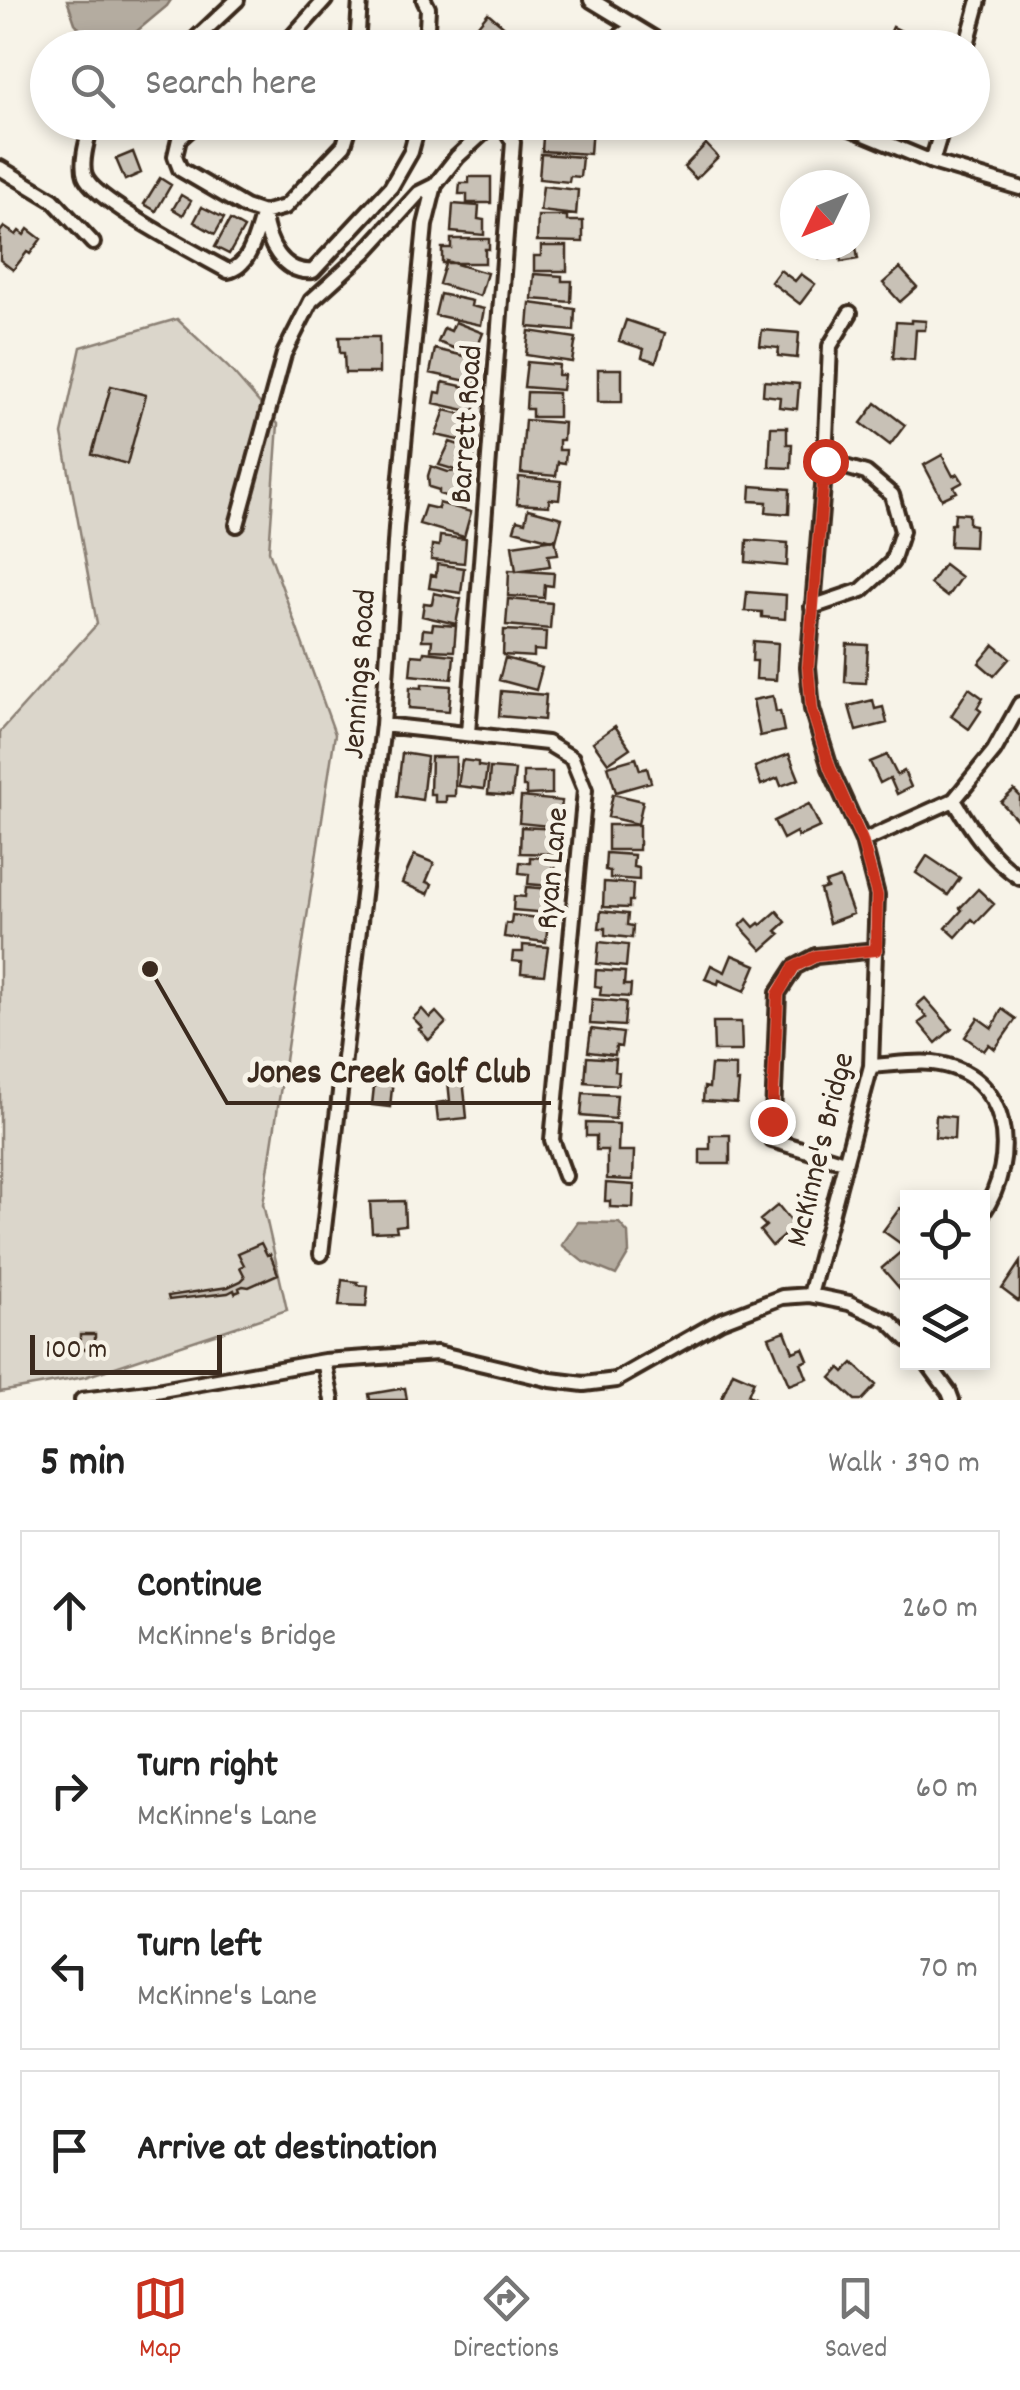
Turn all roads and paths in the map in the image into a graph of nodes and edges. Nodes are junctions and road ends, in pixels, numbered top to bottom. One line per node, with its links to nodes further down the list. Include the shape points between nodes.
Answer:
1 (237, 0): 8 (street)
2 (326, 0): 9 (street)
3 (360, 0): 10 (street)
4 (424, 0): 11 (street)
5 (591, 0): 7 (street)
6 (979, 0): 14 (street)
7 (633, 27): 12 (street); 13 (street)
8 (205, 30)
9 (298, 30)
10 (358, 30)
11 (427, 30)
12 (629, 30)
13 (638, 30)
14 (971, 30)
15 (89, 140): 27 (street, via 84,166 90,184 228,271 247,258)
16 (179, 140): 27 (street, via 180,168)
17 (346, 140): 27 (street, via 284,207)
18 (414, 140): 27 (street, via 390,187 313,271 285,263 272,247)
19 (477, 140): 25 (street, Jennings Road)
20 (512, 140): 35 (street, Barrett Road)
21 (879, 140): 23 (street)
22 (939, 140): 23 (street)
23 (932, 162): 26 (street)
24 (0, 168): 28 (street, via 54,200)
25 (435, 186): 31 (street, via 419,193 312,301 284,354); 34 (street, Jennings Road, via 425,225)
26 (1020, 188)
27 (264, 213)
28 (94, 243)
29 (850, 313): 30 (street, McKinne's Bridge, via 830,346)
30 (825, 461): 32 (street, McKinne's Bridge); 32 (street, via 866,473 892,495 902,532 892,562 862,590)
31 (237, 525)
32 (812, 607): 37 (street, McKinne's Bridge, via 812,710)
33 (1020, 704): 36 (street, via 994,751)
34 (383, 724): 35 (street, Ryan Lane); 44 (street, Jennings Road)
35 (468, 733): 42 (street, Ryan Lane, via 548,743 572,758 585,790 552,1140)
36 (954, 800): 37 (street); 38 (street, via 975,835)
37 (862, 840): 39 (street, McKinne's Bridge, via 877,895)
38 (1020, 878)
39 (876, 950): 40 (street, McKinne's Bridge); 41 (street, via 816,956 794,967 778,994 772,1140)
40 (871, 1066): 41 (street, McKinne's Bridge); 43 (street, via 933,1063 961,1071 992,1098 1004,1146 1003,1169)
41 (844, 1162): 45 (street, McKinne's Bridge)
42 (566, 1176)
43 (990, 1197)
44 (321, 1254)
45 (810, 1295): 46 (street, via 850,1303); 47 (street, via 782,1297 720,1321 616,1380 551,1380 437,1353)
46 (900, 1332)
47 (324, 1361): 49 (street); 50 (street)
48 (933, 1370): 51 (street)
49 (82, 1400)
50 (332, 1400)
51 (952, 1400)

